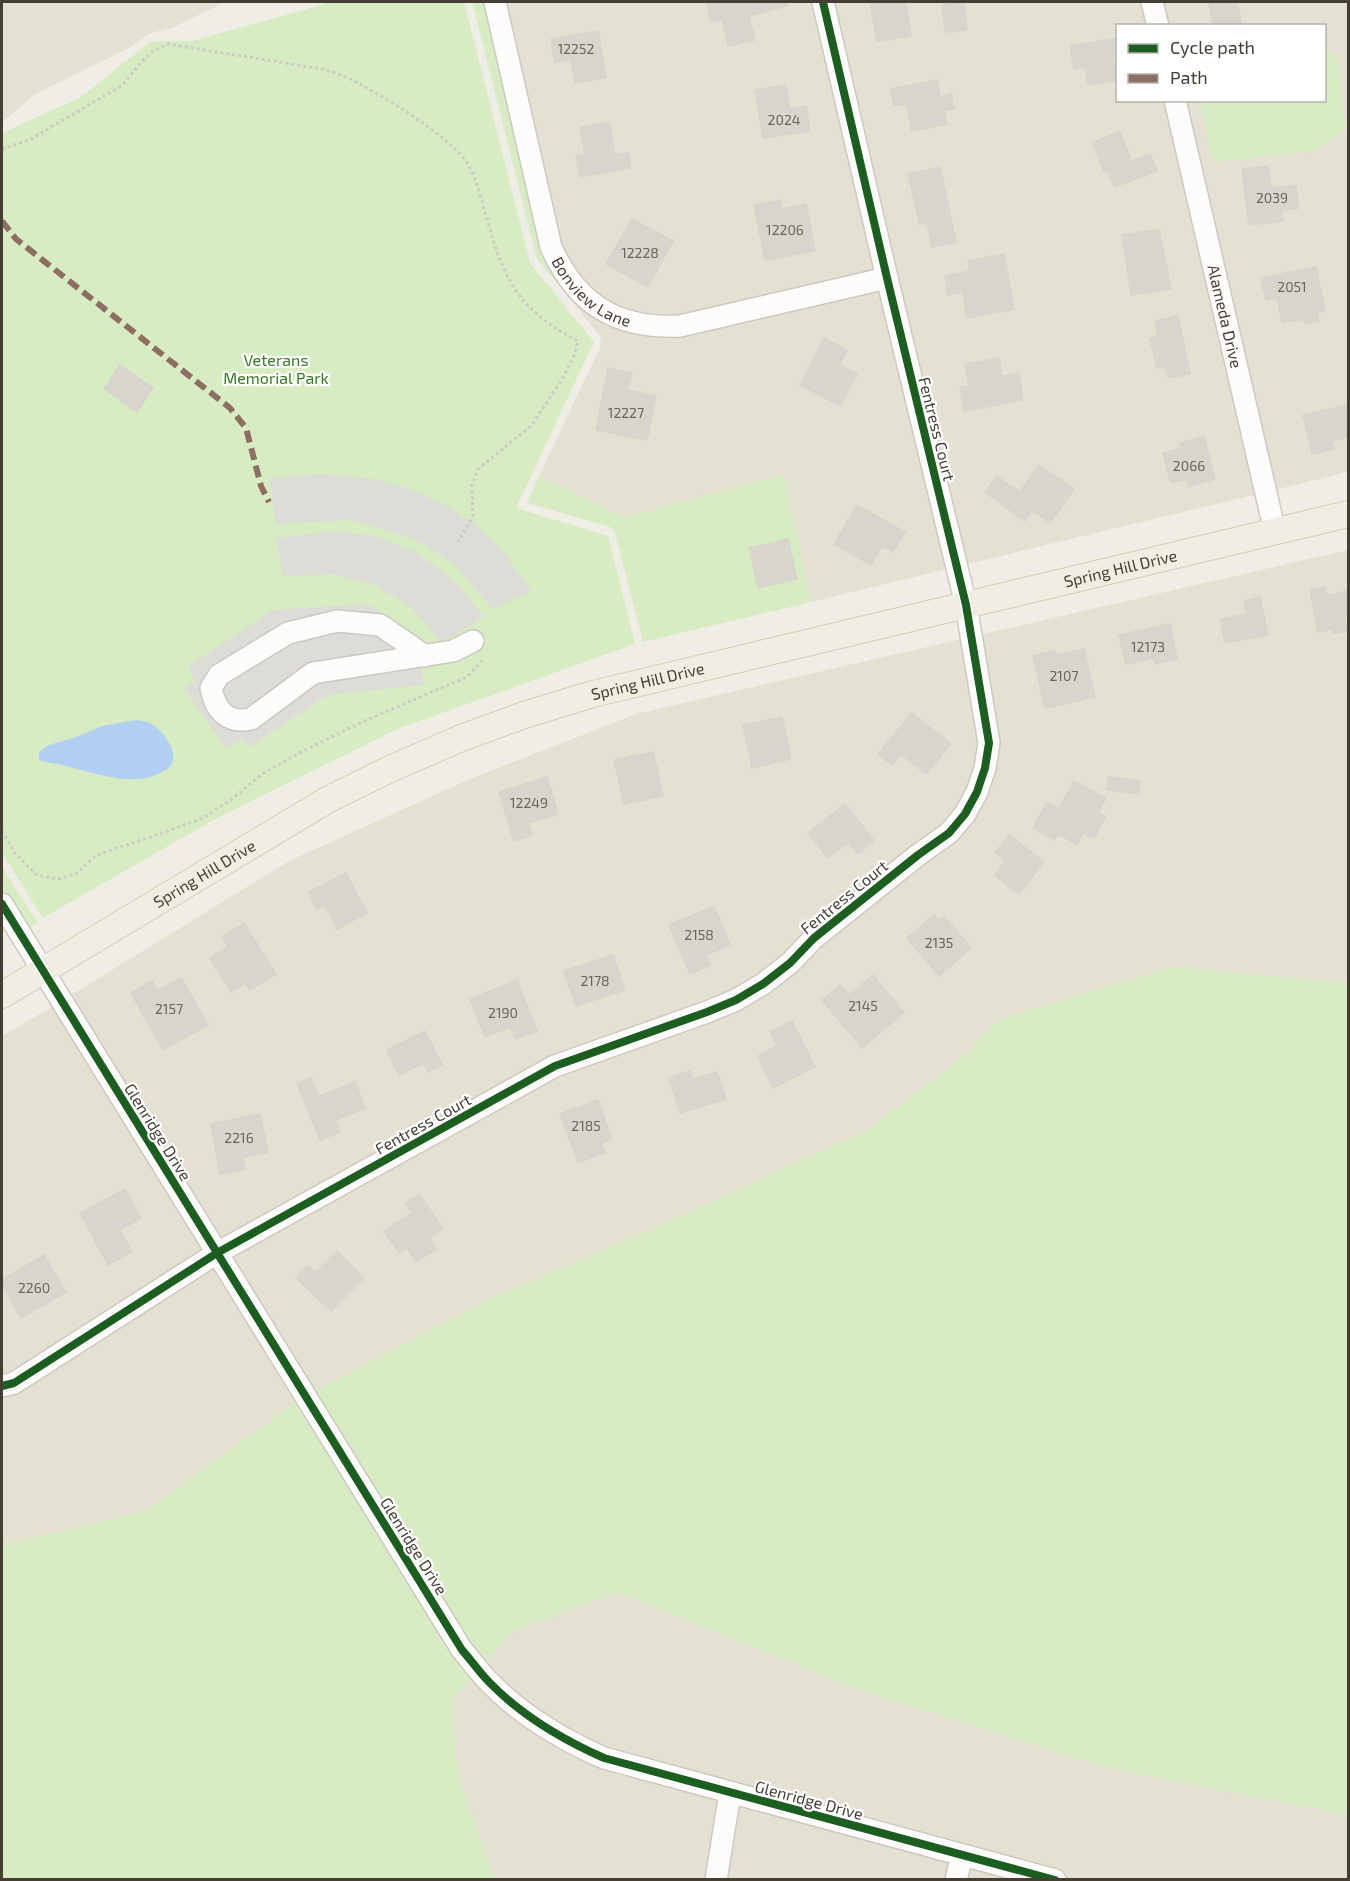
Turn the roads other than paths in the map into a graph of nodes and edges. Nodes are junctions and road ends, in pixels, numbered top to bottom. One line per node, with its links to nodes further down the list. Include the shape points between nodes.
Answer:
1 (495, 2): 6 (street, Bonview Lane, via 551,247 570,281 599,308 637,324 680,326)
2 (823, 2): 6 (street, Fentress Court)
3 (1152, 2): 4 (street)
4 (1158, 24)
5 (1175, 102): 8 (street, Alameda Drive)
6 (887, 278): 9 (street, Fentress Court)
7 (1348, 514): 8 (main road, Spring Hill Drive)
8 (1275, 532): 9 (main road, Spring Hill Drive)
9 (966, 605): 13 (main road, Spring Hill Drive, via 593,694 459,739 329,799); 15 (street, Fentress Court, via 989,743 986,768 977,792 948,833 814,938 790,963 736,1000 555,1066)
10 (473, 641): 11 (street, via 453,651)
11 (425, 656): 11 (street, via 313,673 251,719 240,721 228,717 214,702 211,688 219,675 288,633 337,621 380,625)
12 (2, 904): 13 (street, Glenridge Drive)
13 (42, 970): 14 (main road, Spring Hill Drive); 15 (street, Glenridge Drive)
14 (2, 995)
15 (217, 1253): 16 (street, Fentress Court, via 14,1383); 17 (street, Glenridge Drive, via 462,1650 488,1681 515,1707 576,1746 628,1766)
16 (2, 1386)
17 (730, 1793): 18 (street, Glenridge Drive); 19 (street)
18 (962, 1855): 20 (street); 21 (street, Glenridge Drive)
19 (716, 1880)
20 (956, 1880)
21 (1055, 1880)

